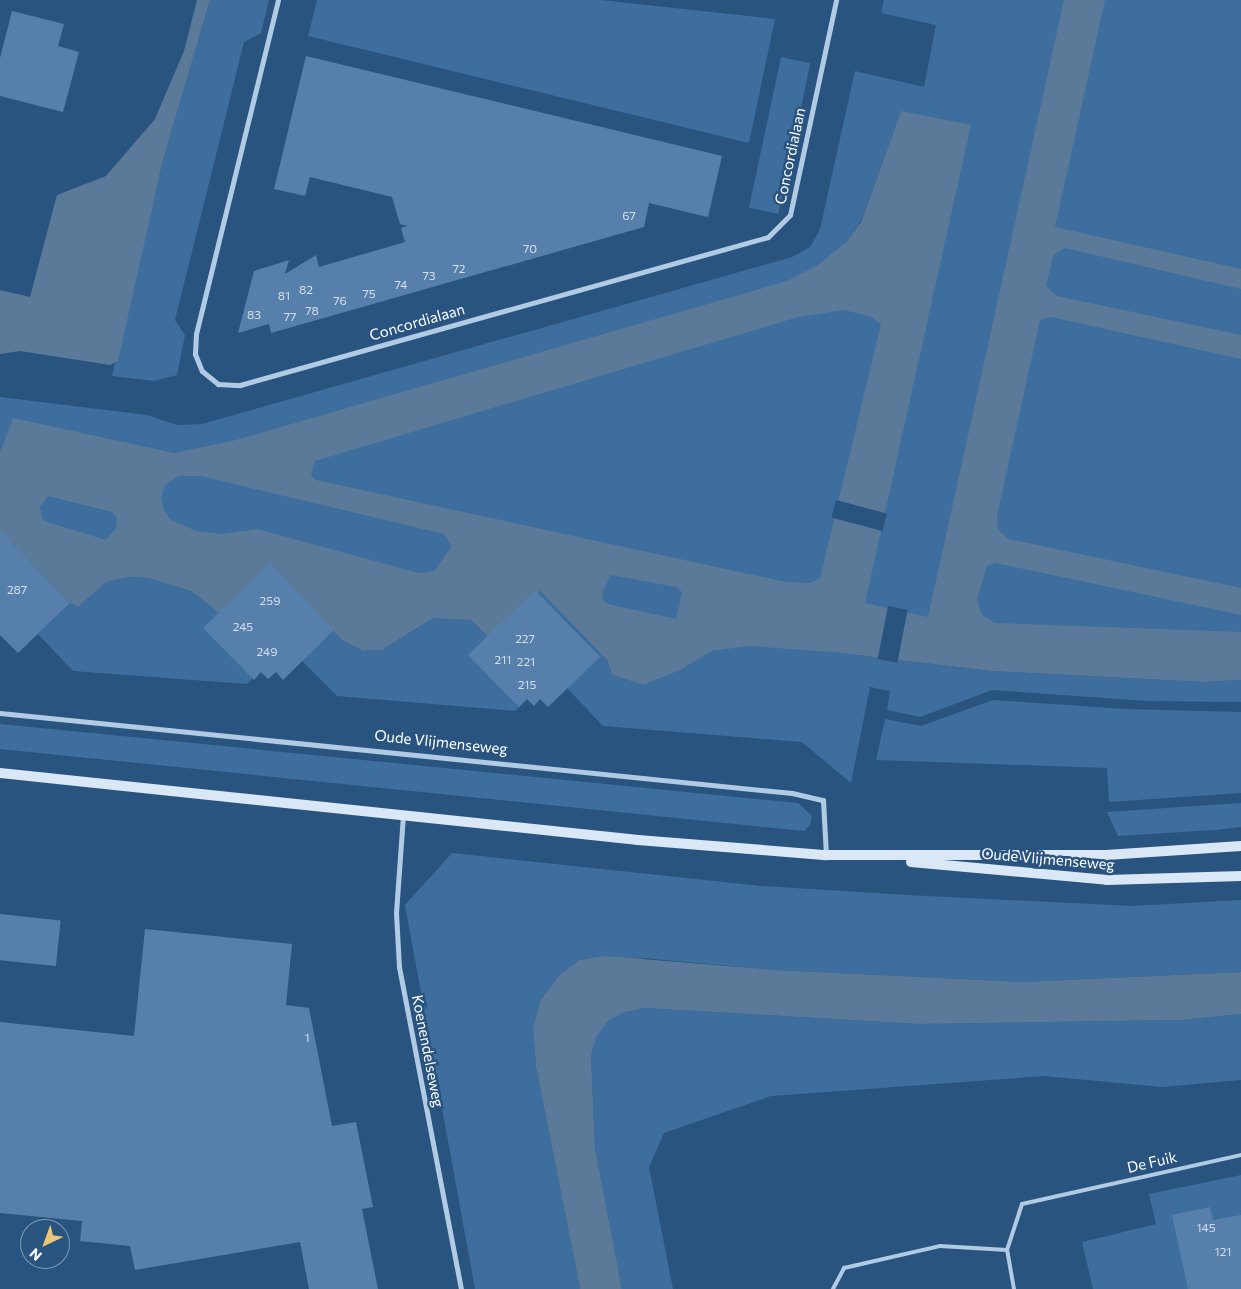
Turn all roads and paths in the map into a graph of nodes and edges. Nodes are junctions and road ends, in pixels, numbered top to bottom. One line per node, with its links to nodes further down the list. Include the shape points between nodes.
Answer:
1 (278, 0): 2 (street, Concordialaan, via 196,334 195,354 202,371 218,384 240,385 768,236 790,215)
2 (836, 0)
3 (0, 713): 7 (street, Oude Vlijmenseweg, via 792,793 824,800)
4 (0, 773): 5 (street, Oude Vlijmenseweg)
5 (403, 815): 7 (street, Oude Vlijmenseweg); 12 (street, Koenendelseweg, via 396,913 399,967)
6 (1241, 846): 8 (street, Oude Vlijmenseweg, via 1106,855)
7 (826, 855): 8 (street, Oude Vlijmenseweg)
8 (853, 856): 9 (street, Oude Vlijmenseweg, via 1107,880)
9 (1241, 876)
10 (1241, 1155): 11 (lane, De Fuik, via 1022,1204)
11 (1007, 1250): 13 (lane, via 940,1246 863,1263 844,1268); 14 (lane)
12 (461, 1289)
13 (833, 1289)
14 (1014, 1289)

